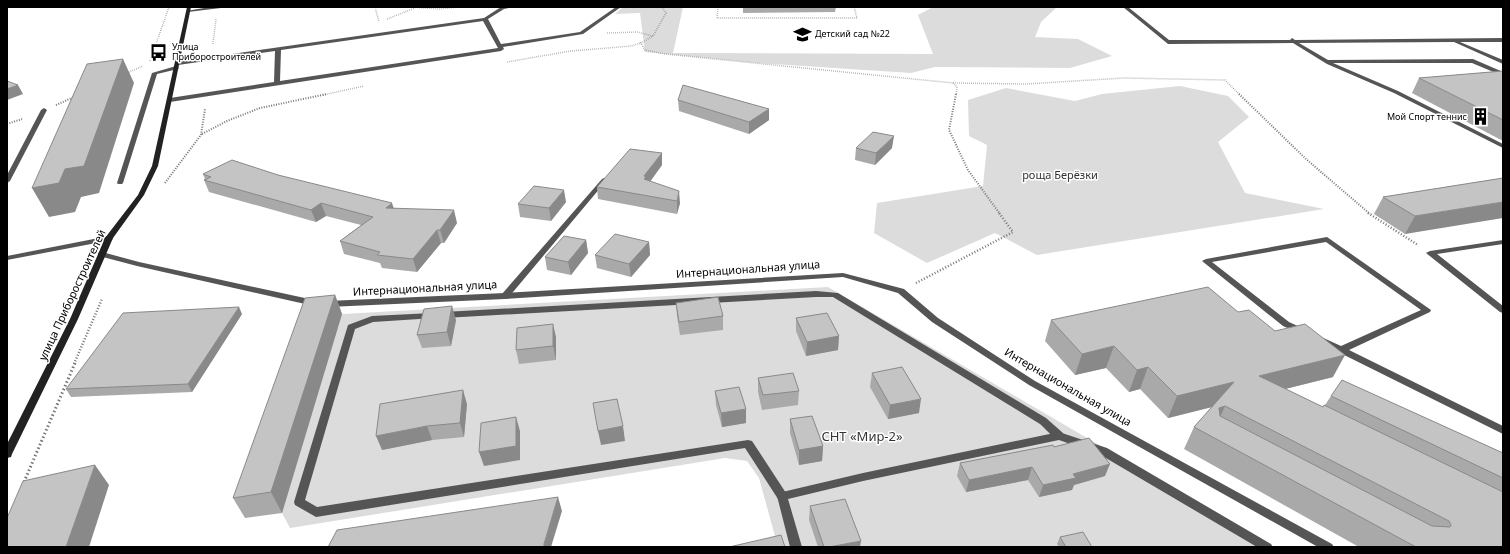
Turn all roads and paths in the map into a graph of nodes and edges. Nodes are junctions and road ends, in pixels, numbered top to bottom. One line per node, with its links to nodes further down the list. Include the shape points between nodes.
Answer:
1 (169, 7): 22 (path)
2 (221, 7): 11 (street)
3 (409, 7): 4 (path)
4 (459, 7)
5 (512, 7): 12 (street, via 503,8)
6 (619, 7): 13 (street)
7 (662, 7): 14 (path, via 666,13)
8 (718, 7): 9 (path, via 717,18 857,18)
9 (854, 7)
10 (1125, 7): 15 (street, via 1168,42)
11 (188, 9): 26 (street, улица Приборостроителей)
12 (486, 19): 19 (street); 20 (street)
13 (581, 33): 14 (path, via 637,32); 19 (street)
14 (653, 36): 18 (path)
15 (1292, 40): 16 (street); 21 (street)
16 (1452, 40): 17 (street); 23 (street)
17 (1503, 40)
18 (641, 43): 24 (path, via 571,51); 29 (path, via 645,50 665,54)
19 (500, 46): 30 (street, via 501,49)
20 (278, 49): 26 (street); 30 (street)
21 (1327, 61): 27 (street, via 1473,61); 36 (street)
22 (150, 62)
23 (1503, 62)
24 (502, 63)
25 (143, 66): 28 (path)
26 (177, 66): 33 (street, улица Приборостроителей); 39 (street, via 155,73)
27 (1503, 74)
28 (122, 75)
29 (952, 83): 42 (path, via 1025,84 1124,78 1225,80 1362,209); 45 (path, via 957,87 949,130 968,170 1013,232)
30 (277, 84): 33 (street)
31 (367, 86): 35 (path, via 260,108 227,120)
32 (80, 94): 34 (path)
33 (170, 100): 40 (street, улица Приборостроителей, via 155,166 142,196)
34 (44, 110): 38 (street)
35 (201, 135)
36 (1503, 146)
37 (610, 173): 46 (street)
38 (7, 181)
39 (120, 183)
40 (109, 238): 43 (street, улица Приборостроителей); 44 (street)
41 (1503, 242): 42 (street)
42 (1430, 253): 47 (street)
43 (102, 254): 46 (street, Интернациональная улица, via 321,304); 51 (street, улица Приборостроителей, via 74,319)
44 (7, 258)
45 (901, 291): 46 (street, Интернациональная улица, via 843,275); 55 (street, Интернациональная улица, via 935,320 1032,383)
46 (504, 296)
47 (1503, 310)
48 (1343, 349): 48 (street, via 1286,324 1206,261 1327,239 1427,310); 49 (street)
49 (1503, 430)
50 (1059, 436): 52 (street); 52 (street, via 1044,422 836,295 800,294 372,319 351,327 298,502 316,512 748,444); 54 (street, via 1103,451)
51 (7, 454)
52 (782, 496): 53 (street)
53 (796, 547)
54 (1267, 547)
55 (1328, 547)

